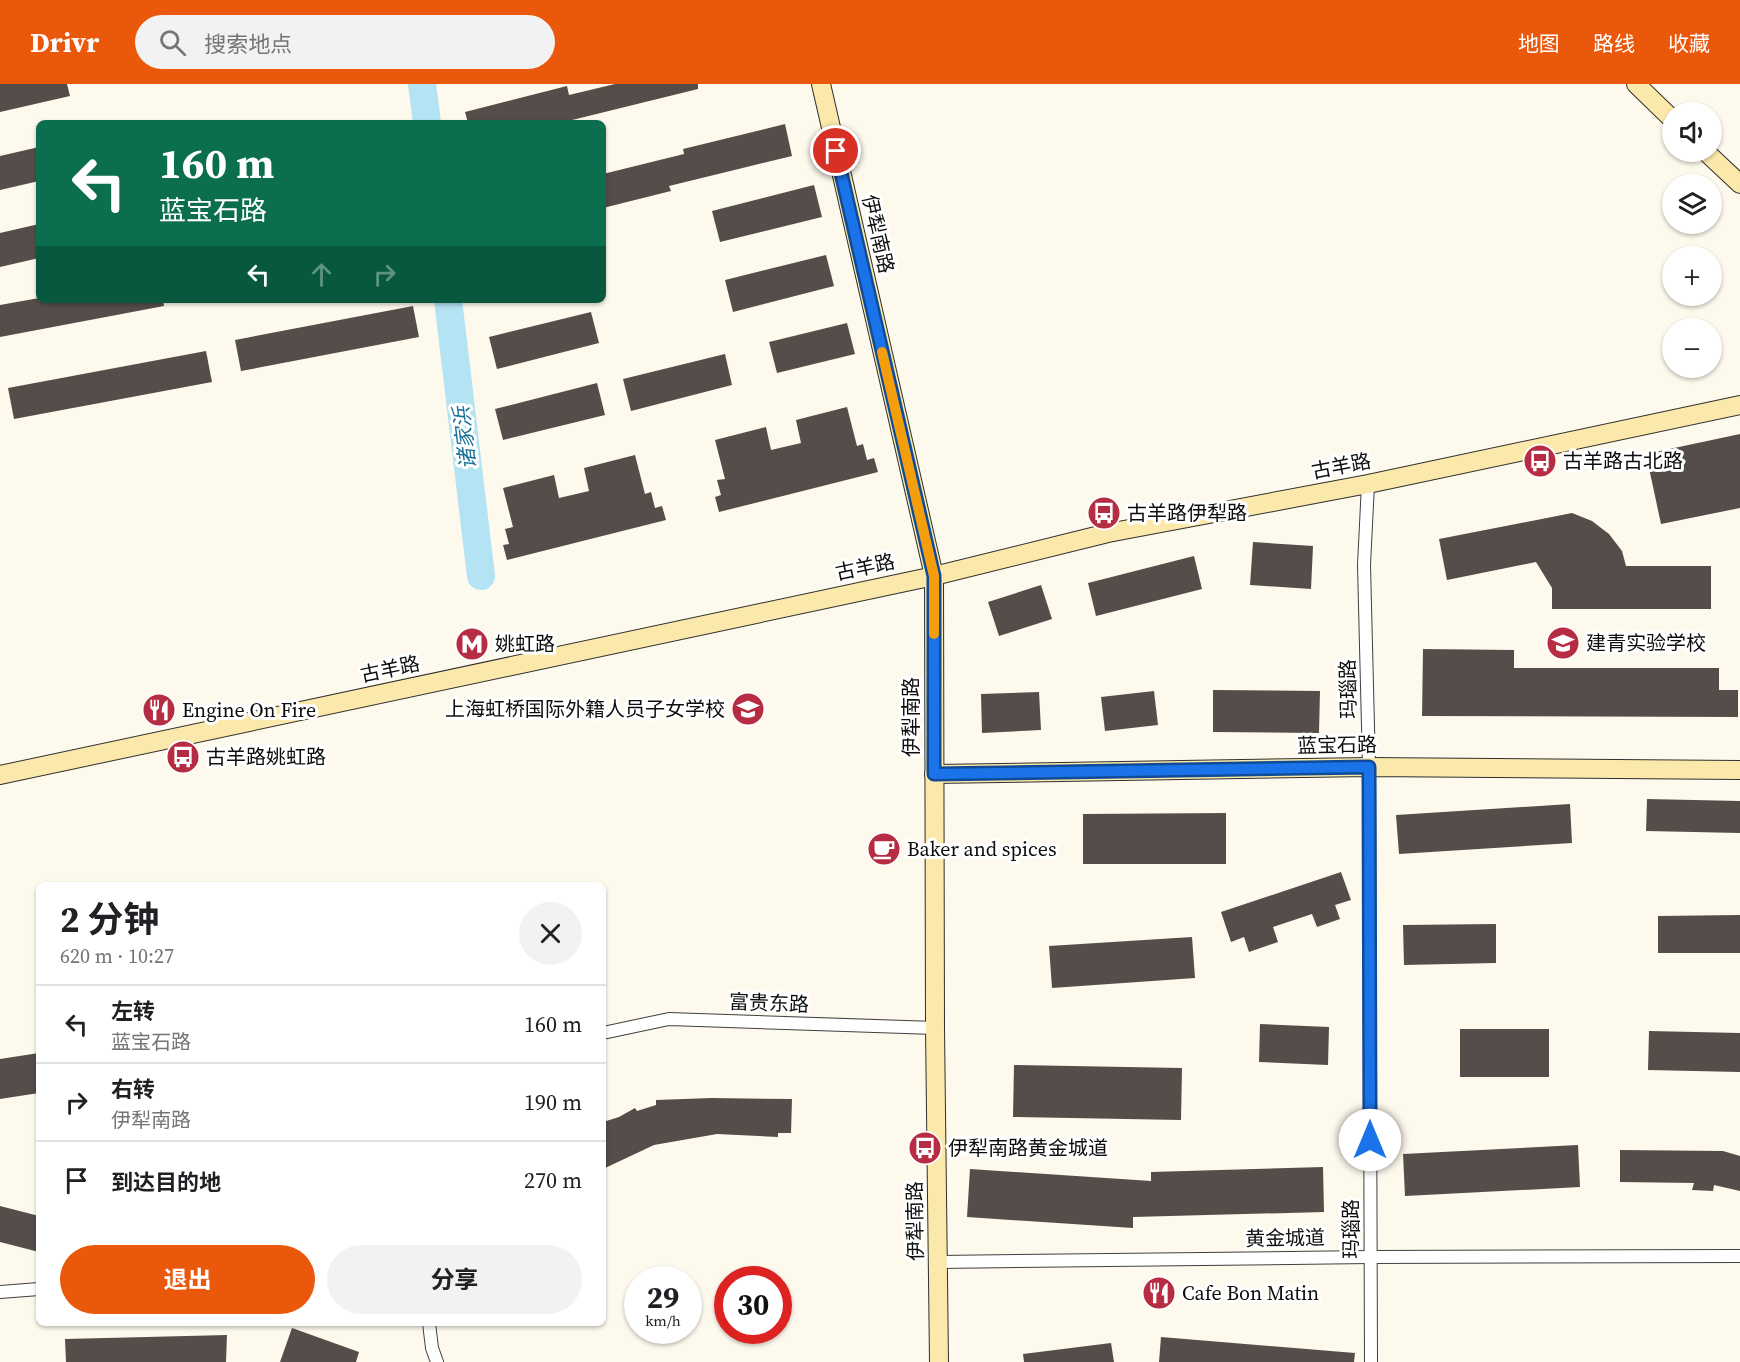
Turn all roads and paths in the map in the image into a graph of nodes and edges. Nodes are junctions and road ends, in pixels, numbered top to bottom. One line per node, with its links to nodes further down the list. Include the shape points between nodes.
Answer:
1 (821, 84): 8 (street, 伊犁南路)
2 (1636, 84): 3 (street)
3 (1662, 109)
4 (1717, 162): 5 (street)
5 (1740, 184)
6 (1740, 405): 7 (street, 古羊路)
7 (1368, 484): 8 (street, 古羊路, via 1108,533); 9 (street, 玛瑙路, via 1364,565)
8 (934, 576): 11 (street, 伊犁南路); 12 (street, 古羊路)
9 (1369, 767): 10 (street, 蓝宝石路); 11 (street, 蓝宝石路); 16 (street, 玛瑙路)
10 (1740, 770)
11 (934, 774): 13 (street, 伊犁南路)
12 (0, 775)
13 (935, 1028): 14 (street, 富贵东路, via 669,1019); 17 (street, 伊犁南路)
14 (606, 1032)
15 (1740, 1256): 16 (street, 黄金城道)
16 (1370, 1257): 17 (street, 黄金城道); 23 (street, 玛瑙路)
17 (938, 1262): 22 (street, 伊犁南路)
18 (36, 1289): 19 (street)
19 (0, 1292)
20 (429, 1326): 21 (street)
21 (436, 1362)
22 (939, 1362)
23 (1371, 1362)

